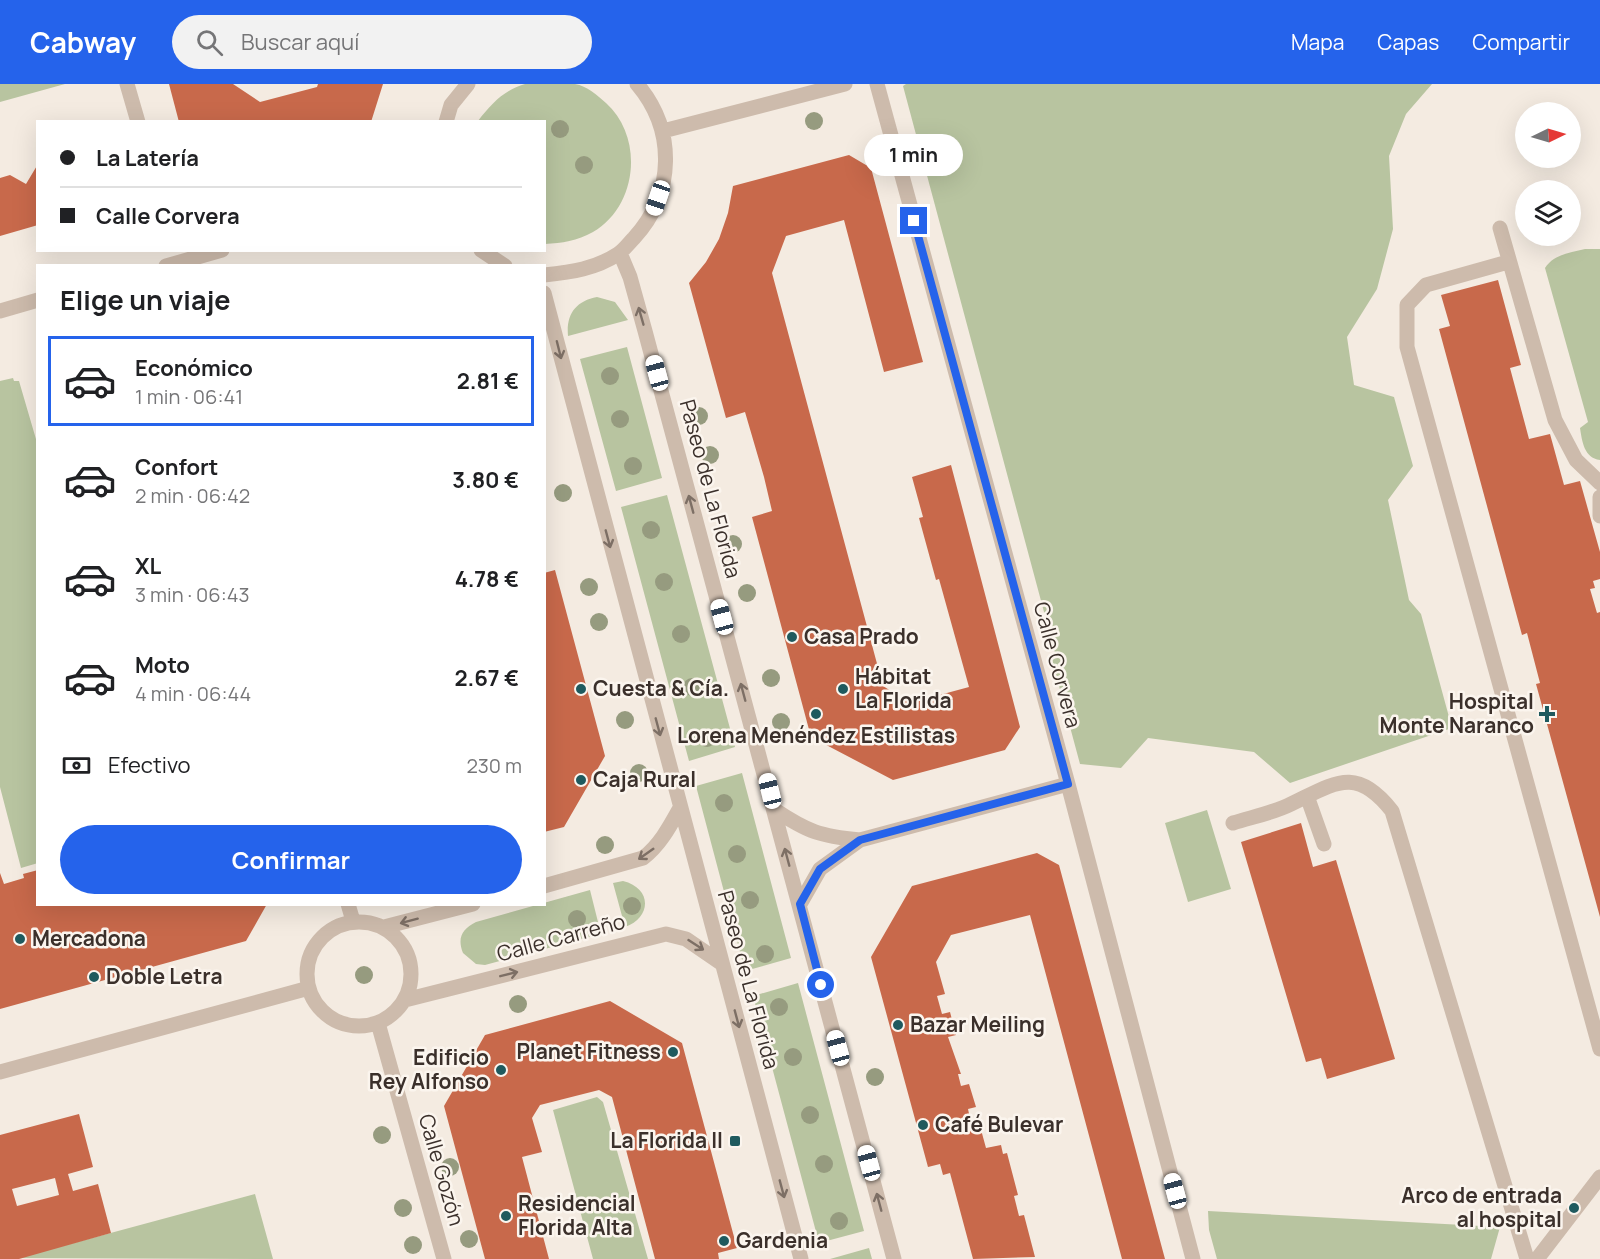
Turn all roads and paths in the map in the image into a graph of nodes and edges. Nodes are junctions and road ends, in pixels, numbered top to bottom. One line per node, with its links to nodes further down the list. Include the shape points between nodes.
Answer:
1 (127, 84): 6 (street)
2 (468, 84): 7 (street, via 451,105)
3 (637, 84): 8 (street, via 649,99)
4 (845, 84): 8 (street)
5 (877, 84): 23 (street, Calle Corvera)
6 (137, 120)
7 (447, 120)
8 (663, 131): 12 (street, via 666,177 651,220)
9 (1500, 228): 14 (street)
10 (213, 252): 13 (street)
11 (485, 252): 15 (street)
12 (620, 253): 16 (street, via 582,272); 26 (street, Paseo de La Florida, one-way to 12, via 642,320)
13 (173, 261)
14 (1508, 262): 20 (street, via 1555,420 1576,460); 40 (street, via 1426,285 1407,305 1407,347)
15 (503, 264)
16 (546, 275)
17 (36, 301): 19 (street)
18 (546, 301): 25 (street, Paseo de La Florida, one-way to 25)
19 (0, 311)
20 (1600, 483)
21 (1600, 497): 22 (street)
22 (1600, 516)
23 (1068, 784): 28 (street); 46 (street, Calle Corvera)
24 (1307, 796): 27 (street, via 1289,806); 29 (street); 47 (street, via 1339,782 1360,784 1377,791 1392,811)
25 (680, 808): 30 (street, one-way to 30, via 643,858); 36 (street, Paseo de La Florida)
26 (775, 810): 28 (street, via 804,829 824,836); 31 (street, Paseo de La Florida, one-way to 26)
27 (1233, 823)
28 (860, 840): 31 (street, via 820,869)
29 (1324, 844)
30 (546, 885)
31 (800, 904): 45 (street, Paseo de La Florida, one-way to 31)
32 (349, 906): 34 (street)
33 (464, 906): 35 (street, one-way to 35)
34 (353, 921): 35 (street); 37 (street, via 323,935 314,947 307,964)
35 (384, 927): 38 (street, via 402,944 411,966)
36 (721, 963): 38 (street, Calle Carreño, one-way to 36, via 666,934 686,939); 44 (street, Paseo de La Florida, one-way to 44)
37 (309, 988): 39 (street, via 327,1016 358,1026); 41 (street)
38 (405, 1000): 39 (street)
39 (378, 1023): 43 (street, Calle Gozón)
40 (1600, 1049)
41 (0, 1072)
42 (1600, 1177): 48 (street)
43 (444, 1259)
44 (801, 1259)
45 (894, 1259)
46 (1193, 1259)
47 (1527, 1259)
48 (1537, 1259)

